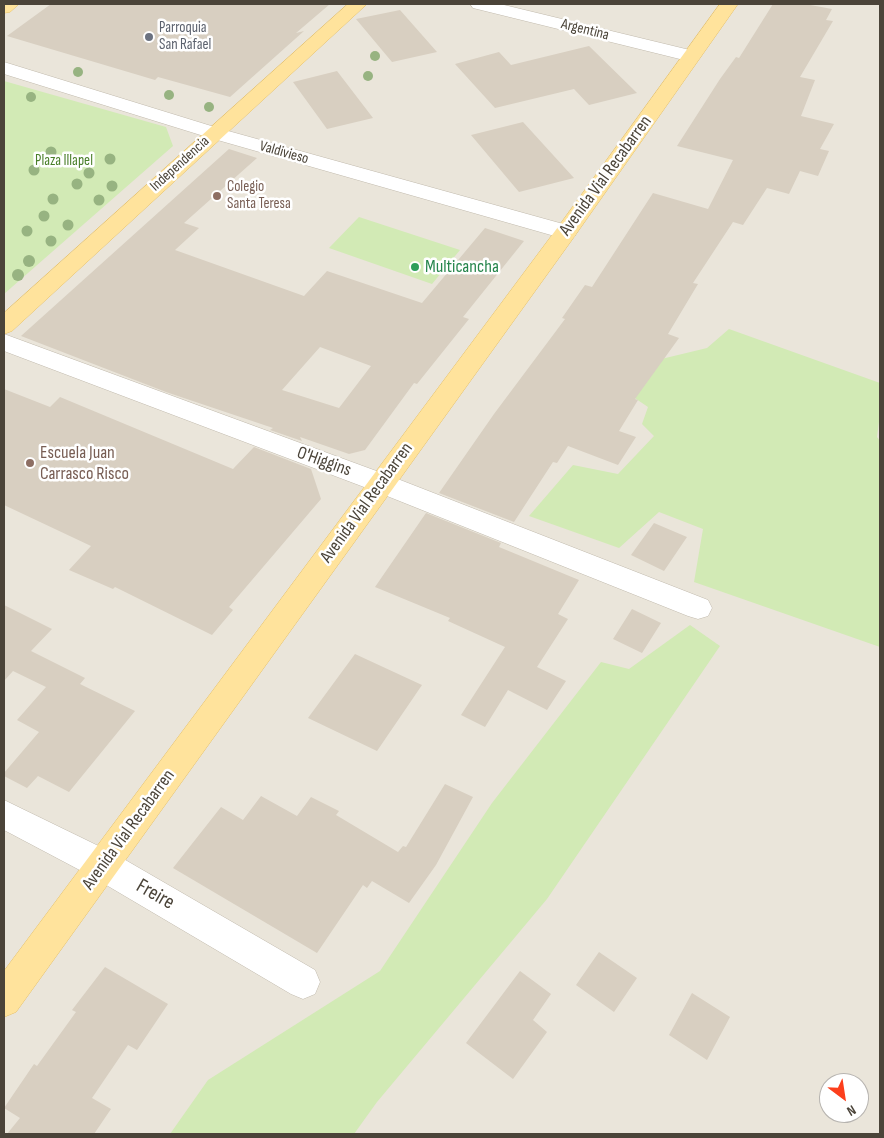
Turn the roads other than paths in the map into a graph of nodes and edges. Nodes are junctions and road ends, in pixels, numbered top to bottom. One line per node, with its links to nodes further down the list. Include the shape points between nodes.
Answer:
1 (10, 4): 5 (main road)
2 (358, 4): 8 (main road, Independencia)
3 (479, 4): 6 (street, Argentina)
4 (729, 4): 6 (main road, Avenida Vial Recabarren)
5 (4, 8)
6 (692, 56): 9 (main road, Avenida Vial Recabarren)
7 (4, 68): 8 (street, Valdivieso)
8 (214, 133): 9 (street, Valdivieso); 10 (main road, Independencia)
9 (566, 232): 12 (main road, Avenida Vial Recabarren)
10 (4, 326)
11 (4, 342): 12 (street, O'Higgins)
12 (381, 483): 13 (street, O'Higgins); 15 (main road, Avenida Vial Recabarren)
13 (698, 608)
14 (4, 814): 15 (street, Freire)
15 (103, 865): 16 (street, Freire); 17 (main road, Avenida Vial Recabarren)
16 (303, 982)
17 (4, 1000)

